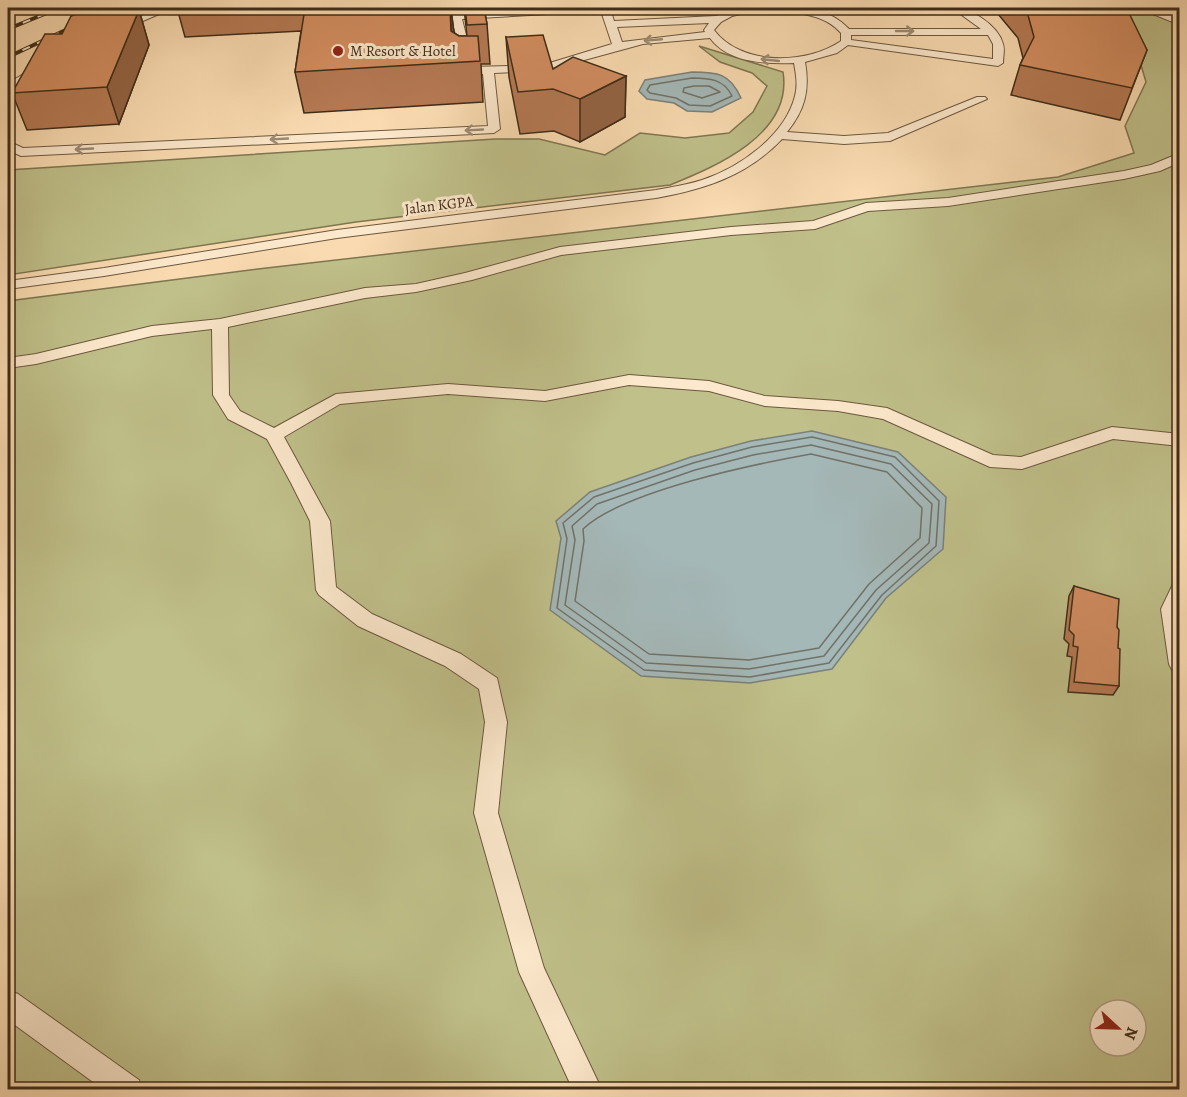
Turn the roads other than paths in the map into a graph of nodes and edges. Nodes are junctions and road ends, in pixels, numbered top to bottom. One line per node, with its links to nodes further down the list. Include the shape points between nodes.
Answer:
1 (168, 8): 14 (lane)
2 (605, 8): 3 (lane); 10 (lane); 13 (lane)
3 (616, 8)
4 (754, 8): 8 (lane)
5 (789, 8): 18 (lane, via 832,19)
6 (957, 8): 16 (lane)
7 (1143, 8): 9 (lane)
8 (735, 9): 11 (lane)
9 (1157, 10): 12 (lane)
10 (455, 12): 23 (lane, via 463,71)
11 (718, 19): 13 (lane); 17 (lane, via 709,30)
12 (1179, 22)
13 (610, 24): 19 (lane)
14 (110, 31)
15 (956, 31): 16 (lane); 18 (lane, one-way to 15); 20 (lane)
16 (992, 32): 20 (lane, via 998,44 998,63)
17 (711, 35): 19 (lane, one-way to 19); 22 (lane, one-way to 17, via 737,53 721,46)
18 (846, 37): 20 (lane); 22 (lane, via 831,53)
19 (618, 46): 23 (lane, via 544,68)
20 (957, 57)
21 (54, 58): 24 (lane)
22 (799, 60): 26 (lane, Jalan KGPA, via 802,95)
23 (488, 70): 27 (lane, one-way to 27, via 494,129 21,152)
24 (8, 88)
25 (981, 99): 26 (lane, via 890,137 844,141)
26 (780, 135): 29 (lane, Jalan KGPA, via 744,165 709,182 683,189 337,234)
27 (8, 145)
28 (1179, 157): 30 (lane, via 1124,176 948,202 866,207 815,225 560,251 466,278 365,293)
29 (8, 285)
30 (220, 324): 31 (lane, via 152,331); 32 (lane, via 221,395 234,415)
31 (8, 363)
32 (274, 435): 33 (lane, via 336,399 448,389 545,396 629,380 709,386 765,401 887,414 990,461 1022,463 1112,433); 38 (lane, via 320,521 326,590 365,621 453,660 489,684 496,722 486,813 532,972)
33 (1179, 440)
34 (1179, 589): 35 (lane, via 1171,609)
35 (1179, 664)
36 (8, 1004): 37 (lane)
37 (129, 1089)
38 (588, 1089)

